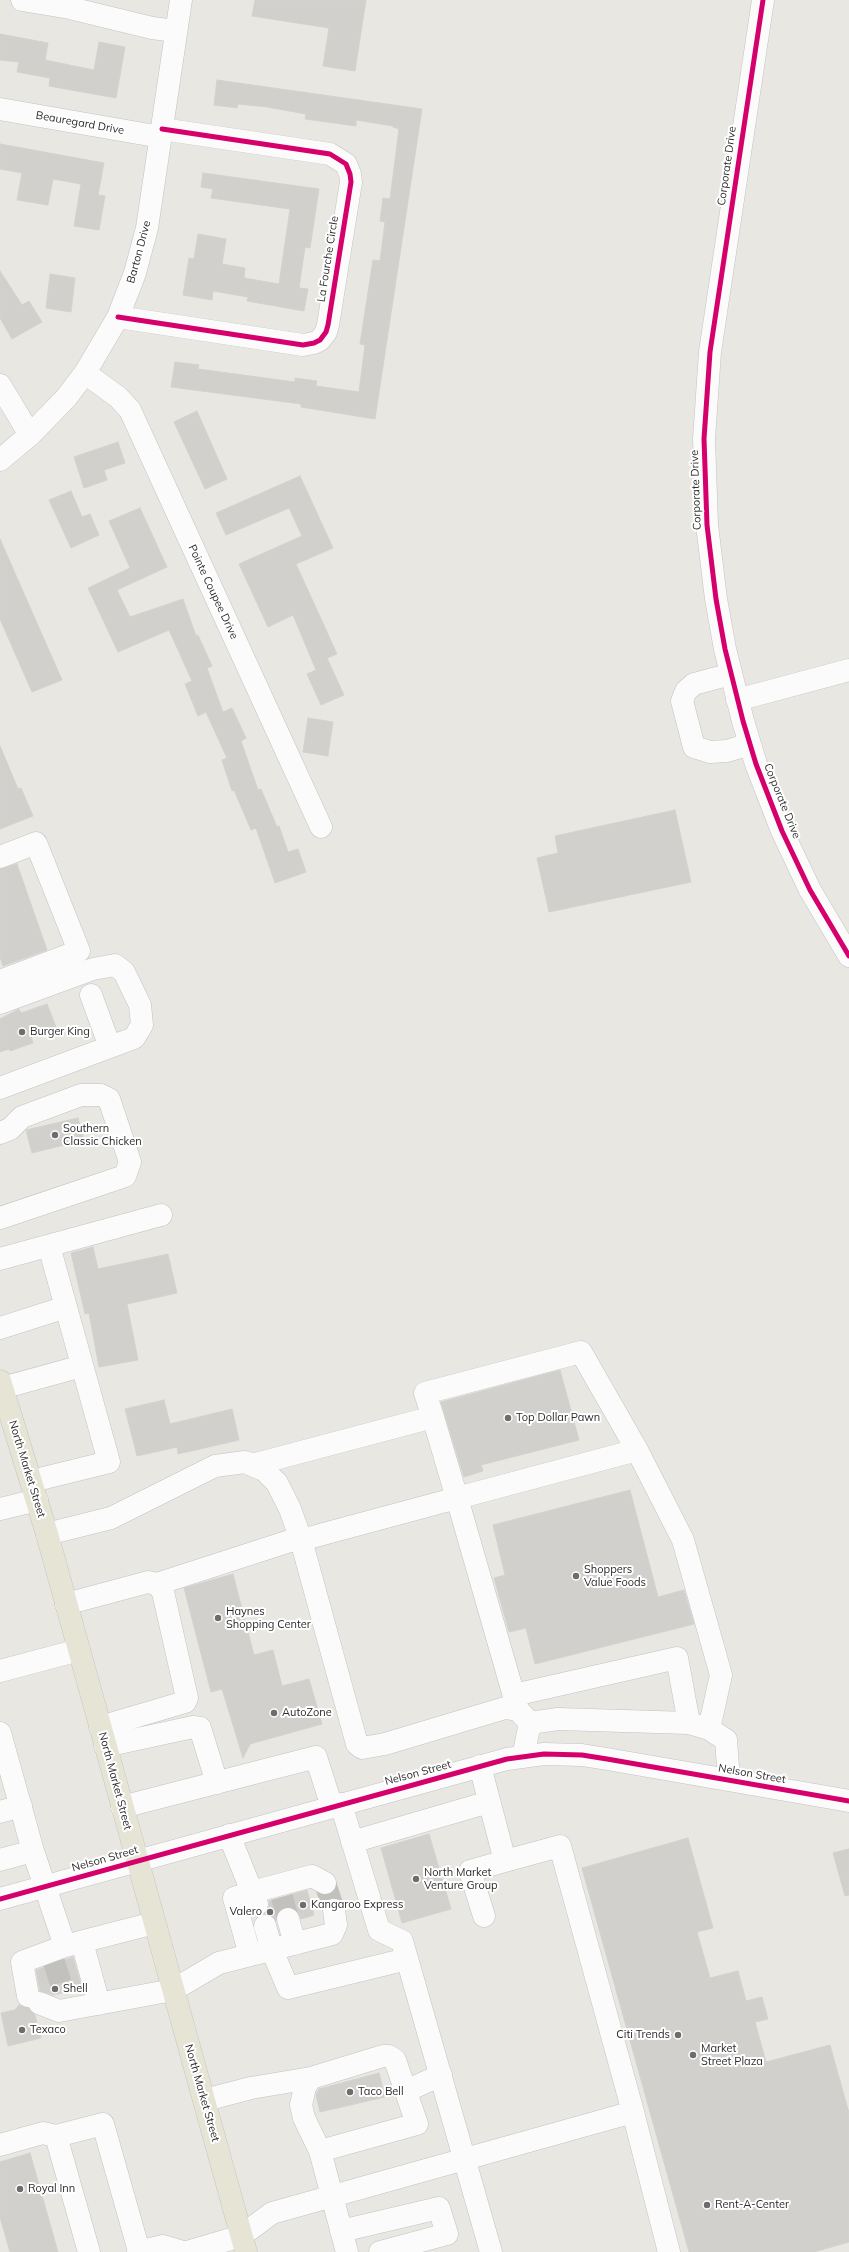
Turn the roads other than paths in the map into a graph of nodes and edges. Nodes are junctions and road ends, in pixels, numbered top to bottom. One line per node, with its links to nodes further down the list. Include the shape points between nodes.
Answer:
1 (22, 0): 4 (street)
2 (181, 0): 4 (street, Barton Drive)
3 (763, 0): 13 (street, Corporate Drive, via 710,352 706,396 704,439 707,525 716,599)
4 (176, 31): 6 (street, Barton Drive)
5 (0, 109): 6 (street, Beauregard Drive)
6 (161, 133): 7 (street, Barton Drive, via 147,228); 7 (street, La Fourche Circle, via 330,154 346,164 351,182 328,325 320,340 303,345)
7 (118, 317): 8 (street, Barton Drive)
8 (85, 373): 10 (street, Barton Drive, via 66,398); 16 (street, Pointe Coupee Drive, via 118,396 130,410)
9 (0, 385): 10 (street)
10 (30, 435): 11 (street, Barton Drive)
11 (0, 460)
12 (849, 670): 14 (street)
13 (731, 674): 14 (street, Corporate Drive); 15 (street, via 694,684 686,691 682,701 694,747 710,752 727,751)
14 (737, 700): 15 (street, Corporate Drive)
15 (750, 744): 18 (street, Corporate Drive, via 782,831 810,890)
16 (321, 827)
17 (0, 857): 19 (street, via 36,842 79,951)
18 (849, 956)
19 (0, 981)
20 (91, 995): 22 (street)
21 (0, 1003): 22 (street, via 92,969 115,965 124,972 140,1005 142,1025 134,1038)
22 (110, 1047): 23 (street)
23 (0, 1088)
24 (0, 1133): 26 (street, via 10,1129 22,1117 81,1096 101,1095 109,1099 130,1162 124,1176)
25 (161, 1215): 27 (street)
26 (0, 1218)
27 (49, 1246): 28 (street); 29 (street)
28 (0, 1259)
29 (66, 1307): 30 (street); 31 (street)
30 (0, 1328)
31 (82, 1366): 32 (street); 36 (street, via 108,1462)
32 (1, 1384): 36 (main road, North Market Street)
33 (433, 1417): 34 (street, via 424,1392 581,1352); 35 (street); 37 (street)
34 (637, 1450): 37 (street); 47 (street, via 683,1540 721,1675)
35 (252, 1465): 39 (street, via 246,1462 215,1466 111,1518); 40 (street, via 264,1470 277,1483)
36 (34, 1491): 38 (street); 39 (main road, North Market Street)
37 (457, 1498): 40 (street); 45 (street)
38 (0, 1509)
39 (46, 1534): 42 (main road, North Market Street)
40 (301, 1540): 41 (street, via 293,1540); 45 (street, via 357,1744 362,1748 385,1744 505,1708)
41 (157, 1584): 42 (street, via 148,1582); 49 (street, via 163,1592 185,1702)
42 (66, 1604): 43 (main road, North Market Street)
43 (79, 1650): 44 (street); 49 (main road, North Market Street)
44 (0, 1671)
45 (521, 1710): 46 (street, via 558,1719); 46 (street, via 677,1658); 50 (street)
46 (689, 1723): 47 (street)
47 (709, 1729): 52 (street, via 726,1740)
48 (0, 1733): 57 (street)
49 (102, 1736): 53 (street, via 200,1728); 58 (main road, North Market Street)
50 (523, 1757): 51 (street, Nelson Street); 52 (street, Nelson Street, via 544,1754 582,1755)
51 (480, 1766): 55 (street); 56 (street, Nelson Street)
52 (729, 1780): 54 (street, Nelson Street)
53 (216, 1783): 56 (street, via 316,1757); 58 (street)
54 (849, 1801)
55 (490, 1802): 61 (street); 65 (street)
56 (336, 1805): 60 (street, Nelson Street); 61 (street)
57 (21, 1806): 59 (street); 62 (street)
58 (122, 1807): 64 (main road, North Market Street)
59 (0, 1812)
60 (229, 1835): 64 (street, Nelson Street); 68 (street)
61 (352, 1842): 79 (street, via 379,1930 402,1941)
62 (33, 1850): 63 (street); 67 (street)
63 (0, 1860)
64 (137, 1861): 67 (street, Nelson Street); 73 (main road, North Market Street)
65 (505, 1861): 71 (street, via 470,1871); 86 (street, via 560,1846)
66 (319, 1879): 68 (street)
67 (45, 1887): 69 (street, Nelson Street); 76 (street)
68 (254, 1898): 78 (street, via 234,1898)
69 (0, 1900)
70 (334, 1910): 75 (street, via 336,1925 332,1934)
71 (484, 1916)
72 (288, 1919): 75 (street)
73 (154, 1923): 76 (street); 80 (main road, North Market Street)
74 (265, 1926): 77 (street)
75 (295, 1944): 77 (street)
76 (63, 1950): 81 (street); 81 (street, via 22,1962 33,1999 59,2011 68,2001)
77 (272, 1950): 78 (street); 79 (street, via 288,1988)
78 (250, 1955): 80 (street, via 218,1963)
79 (407, 1959): 82 (street)
80 (173, 1990): 81 (street); 85 (main road, North Market Street)
81 (99, 2004)
82 (441, 2075): 84 (street); 90 (street)
83 (311, 2078): 84 (street, via 389,2056 395,2060); 85 (street, via 251,2088); 89 (street, via 305,2087 301,2105 304,2118)
84 (406, 2091): 89 (street, via 417,2124)
85 (205, 2100): 93 (main road, North Market Street)
86 (633, 2112): 90 (street); 101 (street)
87 (56, 2136): 88 (street, via 43,2133); 94 (street); 95 (street, via 104,2124)
88 (0, 2145)
89 (320, 2151): 91 (street)
90 (464, 2159): 91 (street); 100 (street)
91 (331, 2196): 92 (street); 93 (street, via 272,2213)
92 (342, 2231): 98 (street); 99 (street, via 439,2208 447,2234)
93 (243, 2244): 97 (street)
94 (89, 2252)
95 (138, 2252): 96 (street, via 163,2246)
96 (183, 2252)
97 (187, 2252)
98 (348, 2252)
99 (380, 2252)
100 (491, 2252)
101 (669, 2252)

